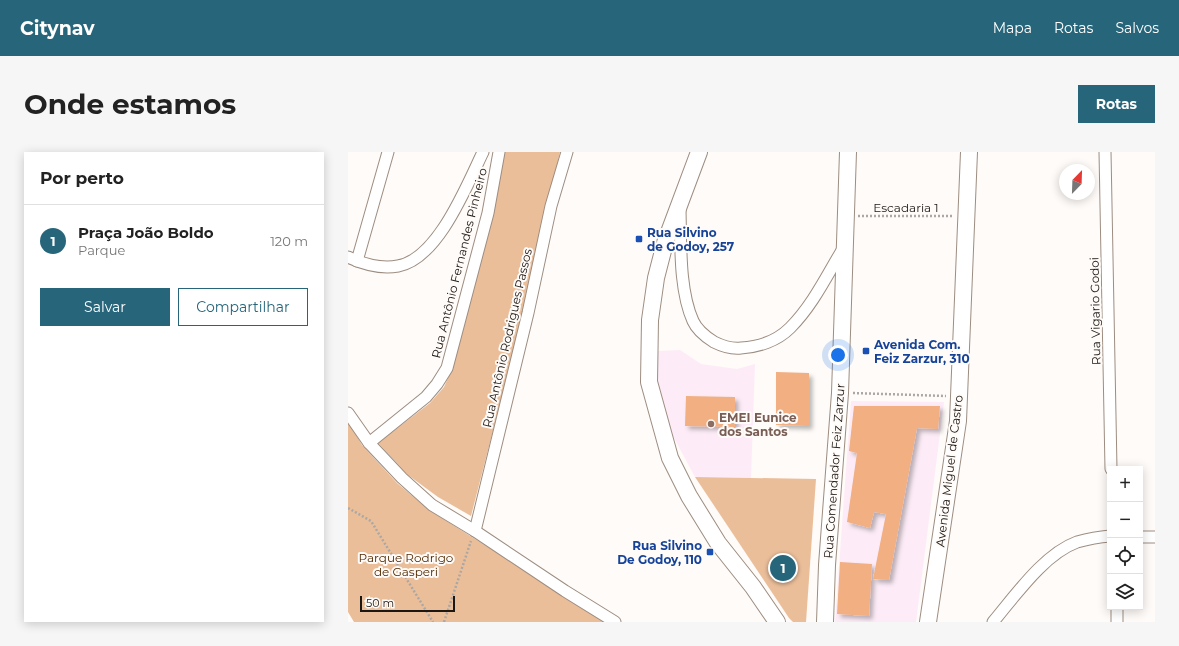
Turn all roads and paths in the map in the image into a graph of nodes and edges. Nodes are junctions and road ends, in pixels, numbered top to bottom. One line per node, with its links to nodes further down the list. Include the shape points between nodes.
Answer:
1 (388, 152): 13 (street)
2 (483, 152): 13 (street, via 445,226 429,247 414,260 399,266 380,267)
3 (500, 152): 17 (street, Rua Antônio Fernandes Pinheiro, via 488,213 447,368 426,397)
4 (567, 152): 20 (street, Rua Antônio Rodrigues Passos, via 551,206)
5 (699, 152): 9 (main road)
6 (848, 152): 10 (main road, Rua Comendador Feiz Zarzur)
7 (1104, 152): 18 (street, Rua Vigario Godoi)
8 (971, 153): 11 (main road, Avenida Miguel de Castro)
9 (680, 201): 12 (street, via 685,295 693,322 705,337 720,345 754,347 777,338 789,329 807,308); 28 (main road, via 656,278 650,320 649,382 670,458 689,496 718,543)
10 (846, 216): 11 (path, Escadaria 1); 12 (main road, Rua Comendador Feiz Zarzur)
11 (967, 216): 15 (main road, Avenida Miguel de Castro)
12 (845, 244): 14 (main road, Rua Comendador Feiz Zarzur)
13 (352, 259)
14 (840, 393): 15 (path); 29 (main road, Rua Comendador Feiz Zarzur)
15 (959, 396): 30 (main road, Avenida Miguel de Castro, via 958,421)
16 (348, 413): 17 (street)
17 (369, 444): 20 (street, via 432,505)
18 (1111, 466)
19 (348, 508): 25 (path, via 371,521)
20 (475, 531): 26 (path); 27 (street)
21 (1107, 536): 31 (street, via 1094,537 1059,552 1036,572)
22 (1143, 537): 23 (street)
23 (1155, 537)
24 (1117, 610): 32 (street)
25 (433, 622)
26 (444, 622)
27 (615, 622)
28 (777, 622)
29 (825, 622)
30 (928, 622)
31 (993, 622)
32 (1117, 622)

